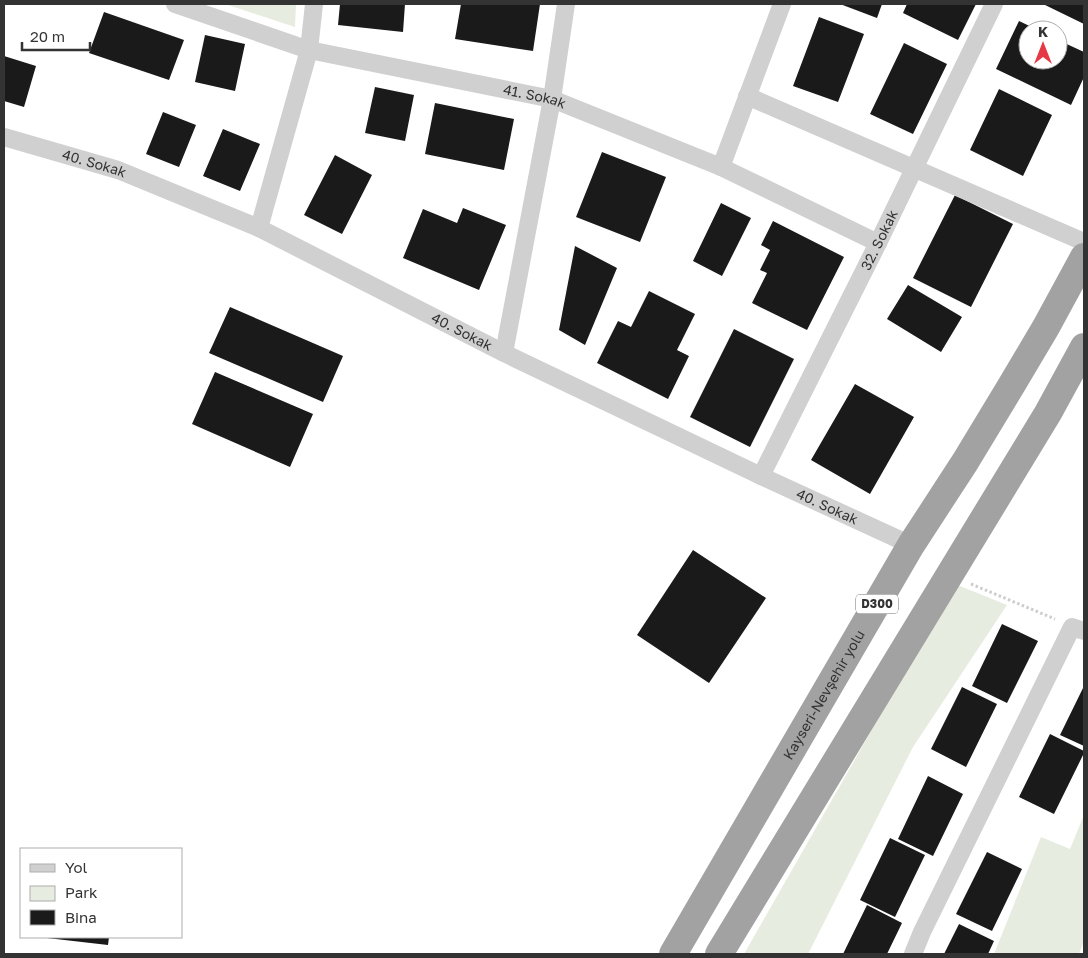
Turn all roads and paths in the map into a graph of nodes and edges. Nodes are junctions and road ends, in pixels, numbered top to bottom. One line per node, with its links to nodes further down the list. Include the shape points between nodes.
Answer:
1 (175, 4): 6 (street, 41. Sokak)
2 (314, 4): 6 (street)
3 (566, 4): 8 (street)
4 (782, 4): 7 (street)
5 (994, 4): 11 (street, 32. Sokak)
6 (310, 50): 8 (street, 41. Sokak); 12 (street)
7 (748, 96): 10 (street); 11 (street)
8 (552, 99): 10 (street, 41. Sokak); 17 (street)
9 (4, 137): 12 (street, 40. Sokak, via 118,170)
10 (721, 167): 14 (street, 41. Sokak)
11 (914, 168): 13 (street); 14 (street, 32. Sokak)
12 (259, 228): 17 (street, 40. Sokak)
13 (1084, 242)
14 (878, 243): 18 (street, 32. Sokak)
15 (1084, 257): 19 (highway, Kayseri-Nevşehir yolu / D300, via 1011,386)
16 (1084, 347): 20 (highway)
17 (504, 353): 18 (street, 40. Sokak)
18 (761, 476): 19 (street, 40. Sokak)
19 (912, 545): 22 (highway, Kayseri-Nevşehir yolu / D300)
20 (950, 575): 21 (path); 23 (highway)
21 (1078, 629): 24 (street)
22 (673, 954)
23 (719, 954)
24 (913, 954)

